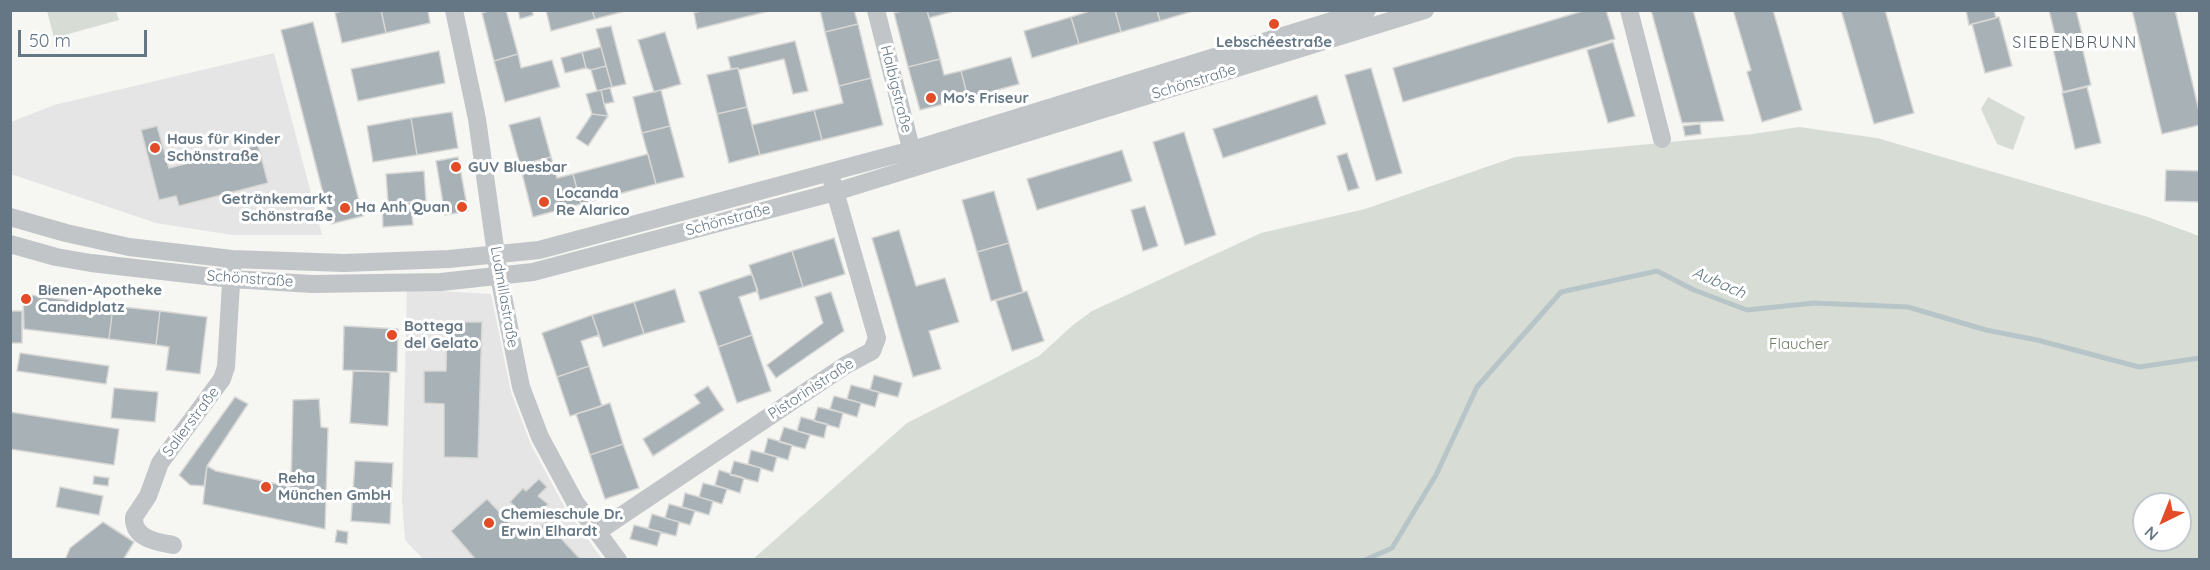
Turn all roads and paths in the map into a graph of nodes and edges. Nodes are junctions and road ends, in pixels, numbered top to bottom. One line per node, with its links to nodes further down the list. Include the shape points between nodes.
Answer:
1 (454, 10): 12 (street, Ludmillastraße, via 477,118)
2 (876, 10): 7 (street, Halbigstraße)
3 (1425, 10): 5 (street, Schönstraße)
4 (1629, 10): 6 (street)
5 (1356, 17): 7 (street, Schönstraße)
6 (1662, 139)
7 (914, 159): 8 (street, Schönstraße); 9 (street, Schönstraße)
8 (830, 173): 9 (street, Pistorinistraße); 12 (street, Schönstraße, via 539,250)
9 (835, 192): 14 (street, Schönstraße, via 533,272); 16 (street, Pistorinistraße, via 877,338 872,351)
10 (10, 217): 13 (street, Schönstraße, via 129,247)
11 (10, 244): 15 (street, Schönstraße, via 91,263)
12 (497, 256): 13 (street, Schönstraße, via 344,263); 14 (street, Ludmillastraße)
13 (232, 259): 15 (street, Salierstraße)
14 (499, 276): 15 (street, Schönstraße, via 441,282 312,284); 16 (street, Ludmillastraße, via 521,387 540,437 575,502)
15 (232, 279): 17 (street, Salierstraße, via 222,379 160,463 134,522 146,538)
16 (597, 532): 18 (street, Ludmillastraße)
17 (173, 545)
18 (618, 560)

